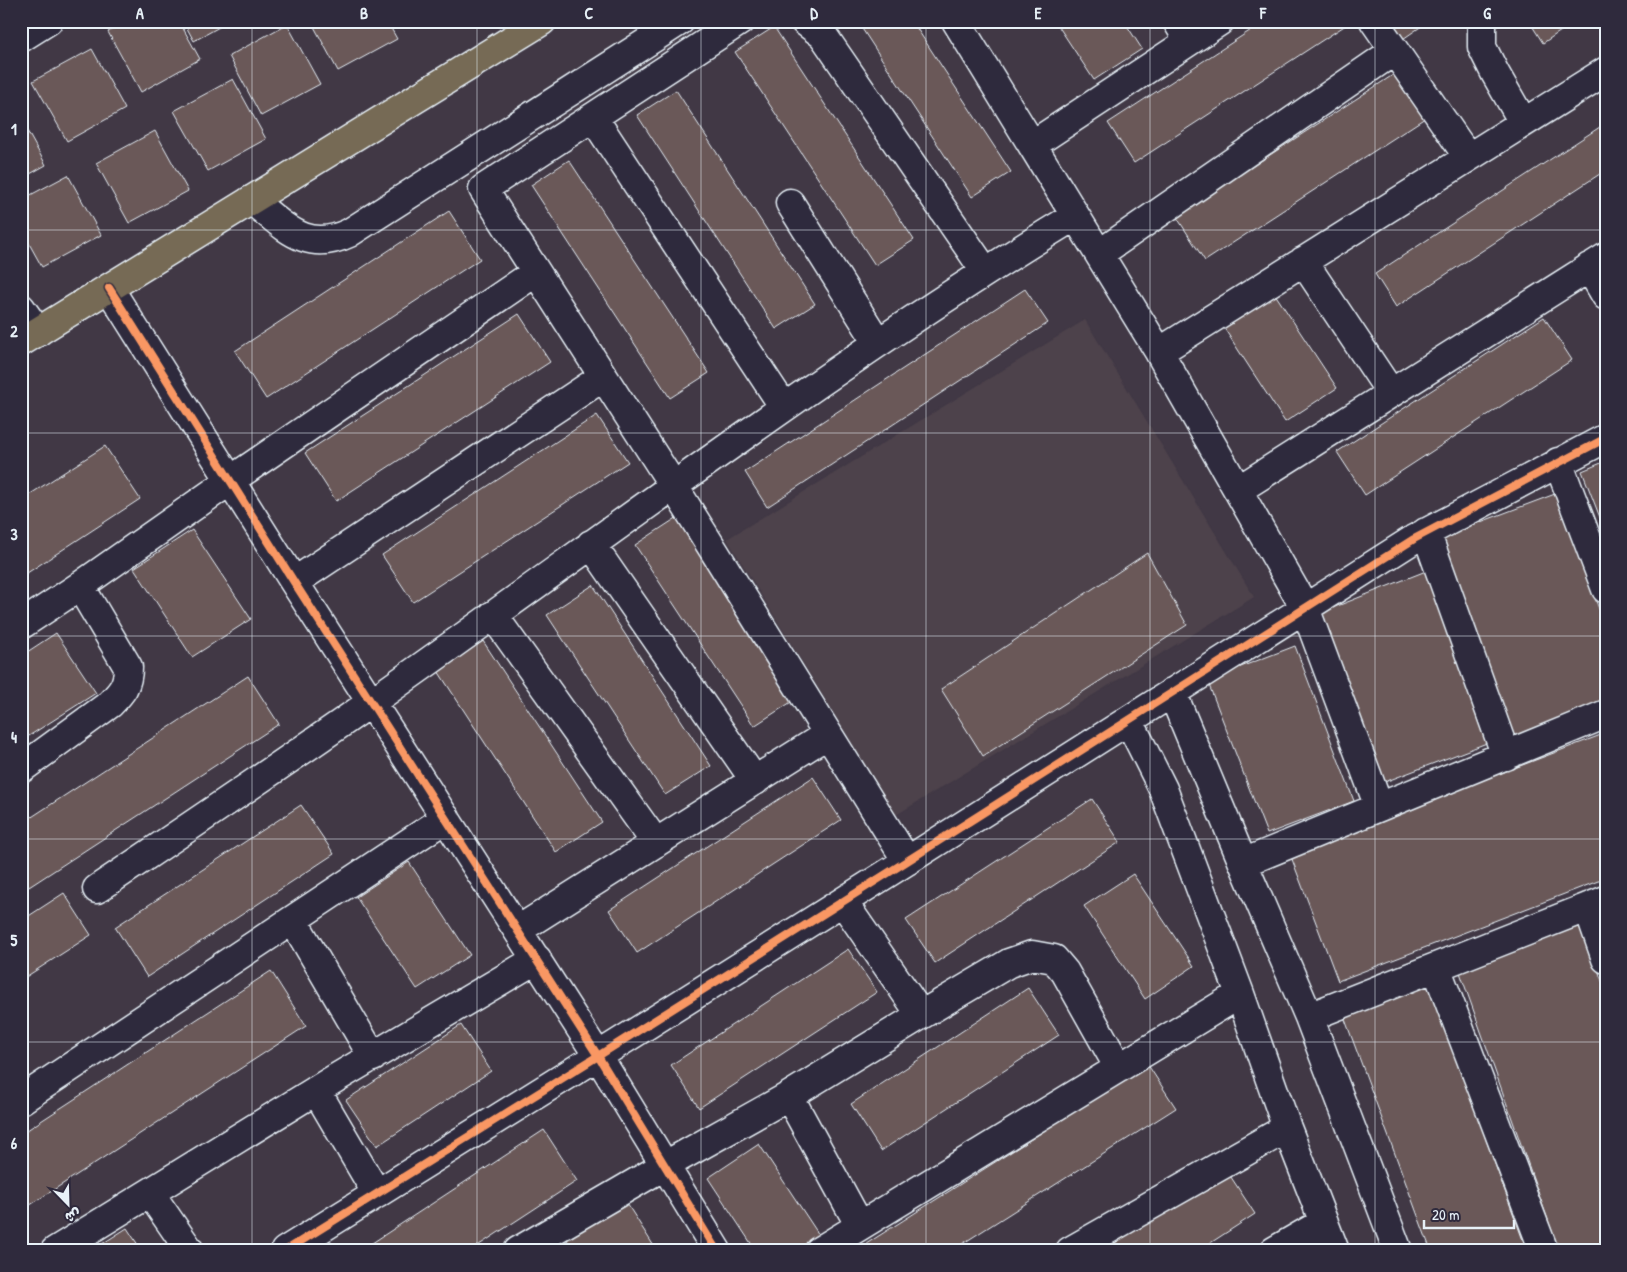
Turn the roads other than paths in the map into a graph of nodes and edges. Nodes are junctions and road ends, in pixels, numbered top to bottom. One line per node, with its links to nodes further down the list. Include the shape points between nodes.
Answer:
1 (48, 21): 11 (street)
2 (542, 21): 18 (main road)
3 (680, 21): 18 (street, via 337,239 311,240 298,236)
4 (740, 21): 14 (street)
5 (804, 21): 24 (street, via 823,35)
6 (956, 21): 16 (street)
7 (1220, 21): 10 (street)
8 (1374, 21): 12 (street)
9 (1482, 21): 15 (street, via 1482,47)
10 (1183, 31): 16 (street)
11 (21, 38)
12 (1394, 51): 17 (street); 21 (street)
13 (1606, 71): 15 (street)
14 (593, 117): 25 (street, via 483,189); 34 (street)
15 (1524, 122): 17 (street)
16 (1032, 145): 20 (street)
17 (1468, 157): 22 (street)
18 (252, 200): 26 (main road)
19 (790, 203): 30 (street)
20 (1075, 216): 21 (street); 24 (street)
21 (1099, 254): 31 (street)
22 (1303, 261): 31 (street); 33 (street)
23 (1598, 262): 27 (street); 33 (street)
24 (985, 271): 30 (street)
25 (536, 272): 32 (street); 37 (street)
26 (109, 288): 29 (main road); 37 (street)
27 (1606, 296)
28 (21, 308): 29 (street)
29 (29, 337)
30 (878, 343): 34 (street)
31 (1159, 352): 39 (street)
32 (603, 377): 38 (street); 42 (street)
33 (1391, 392): 39 (street)
34 (784, 407): 38 (street)
35 (1606, 438): 36 (street)
36 (1558, 462): 40 (street); 44 (street)
37 (231, 480): 42 (street); 43 (street)
38 (673, 486): 41 (street); 52 (street)
39 (1238, 490): 45 (street)
40 (1426, 532): 45 (street); 53 (street)
41 (592, 544): 46 (street); 55 (street)
42 (294, 582): 49 (street)
43 (80, 586): 47 (street); 54 (street, via 128,667 128,677 122,692 110,704)
44 (1606, 589)
45 (1305, 608): 48 (street); 56 (street)
46 (493, 615): 49 (street); 58 (street)
47 (21, 625)
48 (1172, 692): 51 (street); 60 (street)
49 (372, 702): 57 (street); 61 (street)
50 (1606, 714): 53 (street)
51 (1129, 721): 59 (street); 69 (street, via 1163,789)
52 (828, 734): 55 (street); 59 (street)
53 (1506, 756): 56 (street)
54 (21, 769)
55 (754, 781): 58 (street)
56 (1379, 807): 60 (street)
57 (446, 818): 64 (street); 65 (street)
58 (656, 843): 65 (street)
59 (907, 862): 62 (street)
60 (1243, 863): 71 (street)
61 (97, 890)
62 (844, 902): 70 (street); 72 (street)
63 (1597, 903): 66 (street); 68 (street)
64 (293, 920): 73 (street); 77 (street)
65 (518, 930): 67 (street)
66 (1606, 959)
67 (537, 960): 72 (street); 73 (street)
68 (1436, 966): 71 (street); 94 (street)
69 (1240, 994): 74 (street); 78 (street)
70 (921, 1015): 74 (street, via 1009,963 1032,956 1054,959 1065,972); 76 (street)
71 (1309, 1016): 93 (street)
72 (598, 1056): 79 (street); 81 (street)
73 (373, 1057): 75 (street)
74 (1119, 1068): 83 (street)
75 (316, 1090): 80 (street); 81 (street)
76 (789, 1096): 79 (street); 83 (street)
77 (21, 1100)
78 (1287, 1128): 82 (street); 90 (street)
79 (664, 1166): 87 (street); 88 (street)
80 (150, 1193): 84 (street); 85 (street)
81 (377, 1194): 86 (street)
82 (1324, 1222): 91 (street); 92 (street)
83 (860, 1226): 89 (street)
84 (56, 1251)
85 (190, 1251)
86 (285, 1251)
87 (518, 1251)
88 (717, 1251)
89 (819, 1251)
90 (1070, 1251)
91 (1274, 1251)
92 (1335, 1251)
93 (1398, 1251)
94 (1544, 1251)

